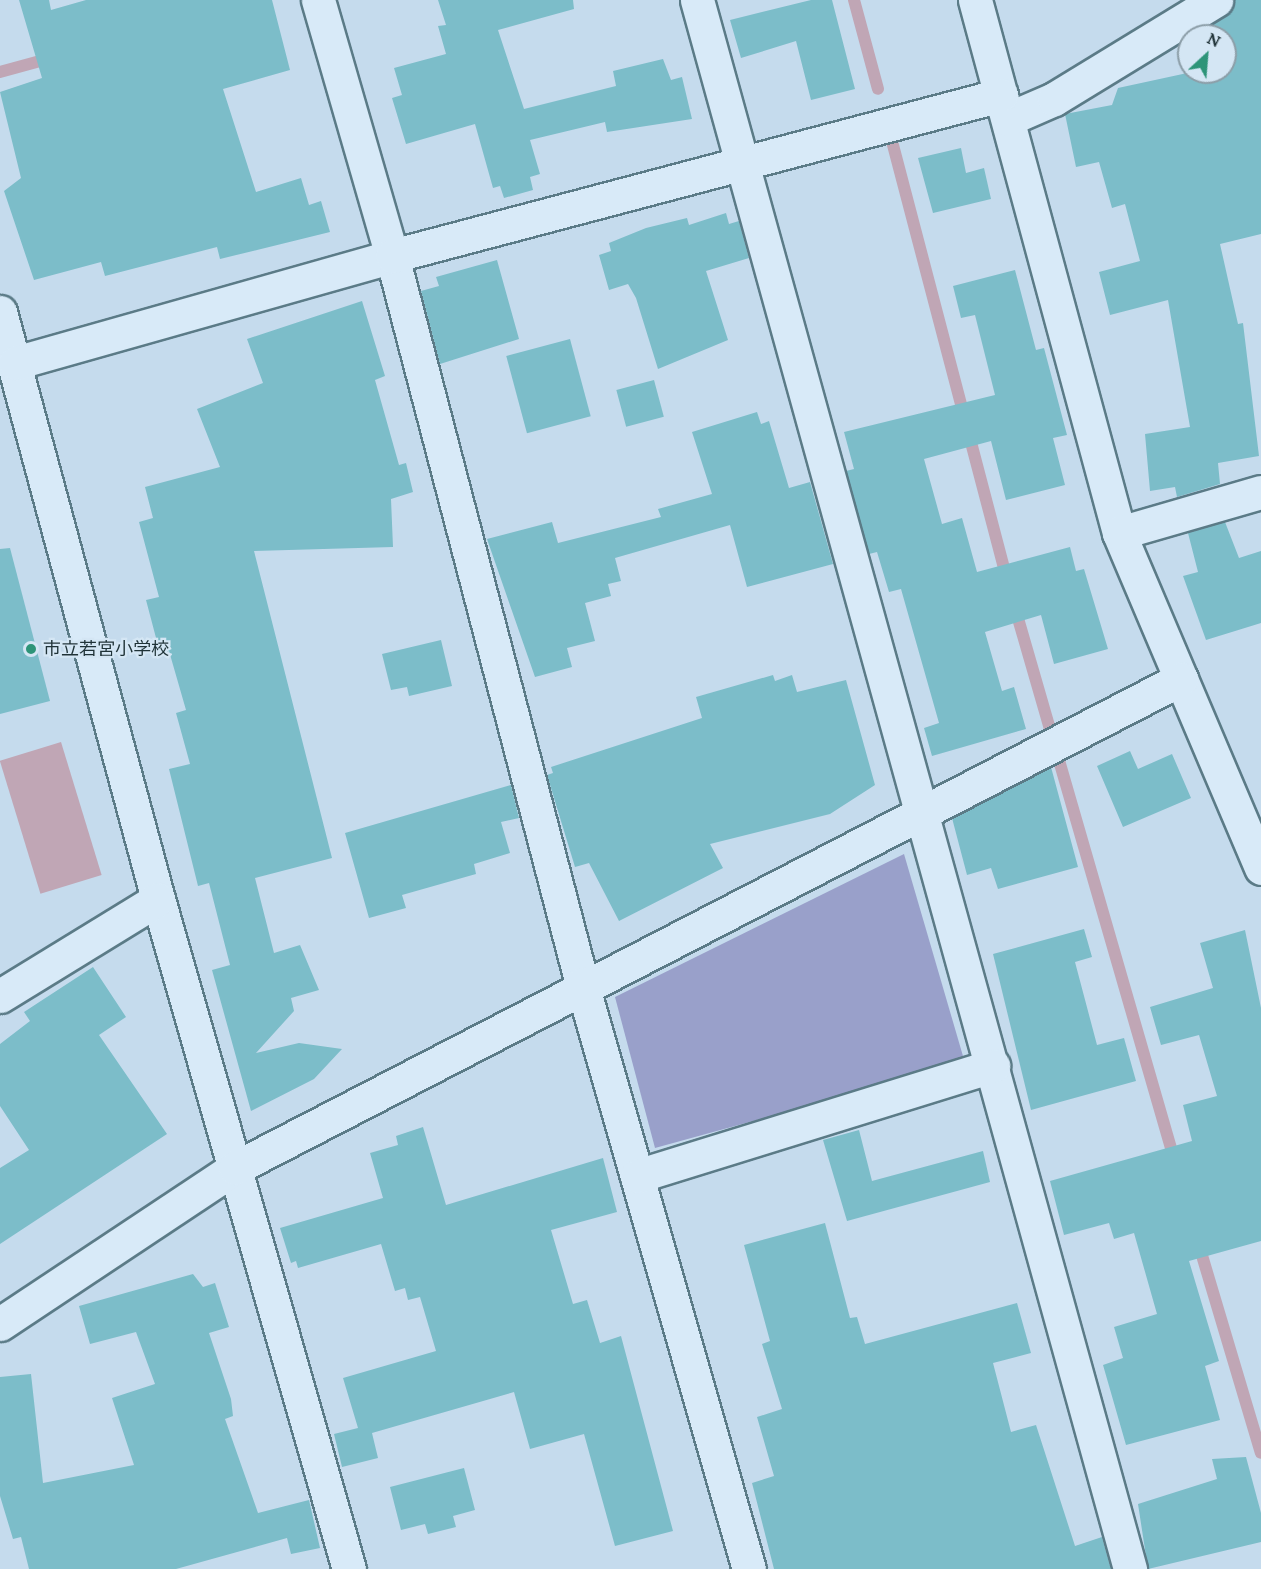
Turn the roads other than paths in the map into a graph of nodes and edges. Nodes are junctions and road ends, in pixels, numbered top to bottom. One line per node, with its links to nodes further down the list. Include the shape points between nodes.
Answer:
1 (318, 0): 7 (street)
2 (697, 0): 6 (street)
3 (975, 0): 5 (street)
4 (1216, 0): 5 (street, via 1054,99)
5 (1005, 107): 6 (street); 11 (street)
6 (741, 166): 7 (street); 13 (street)
7 (392, 256): 9 (street); 16 (street)
8 (0, 312): 9 (street)
9 (15, 363): 15 (street)
10 (1261, 492): 11 (street)
11 (1119, 533): 12 (street)
12 (1181, 679): 13 (street); 14 (street)
13 (926, 814): 16 (street); 18 (street)
14 (1261, 868)
15 (158, 899): 17 (street); 19 (street)
16 (582, 984): 19 (street); 20 (street)
17 (0, 996)
18 (993, 1066): 20 (street); 24 (street)
19 (235, 1168): 21 (street); 22 (street)
20 (637, 1176): 23 (street)
21 (0, 1324)
22 (349, 1569)
23 (749, 1569)
24 (1130, 1569)

